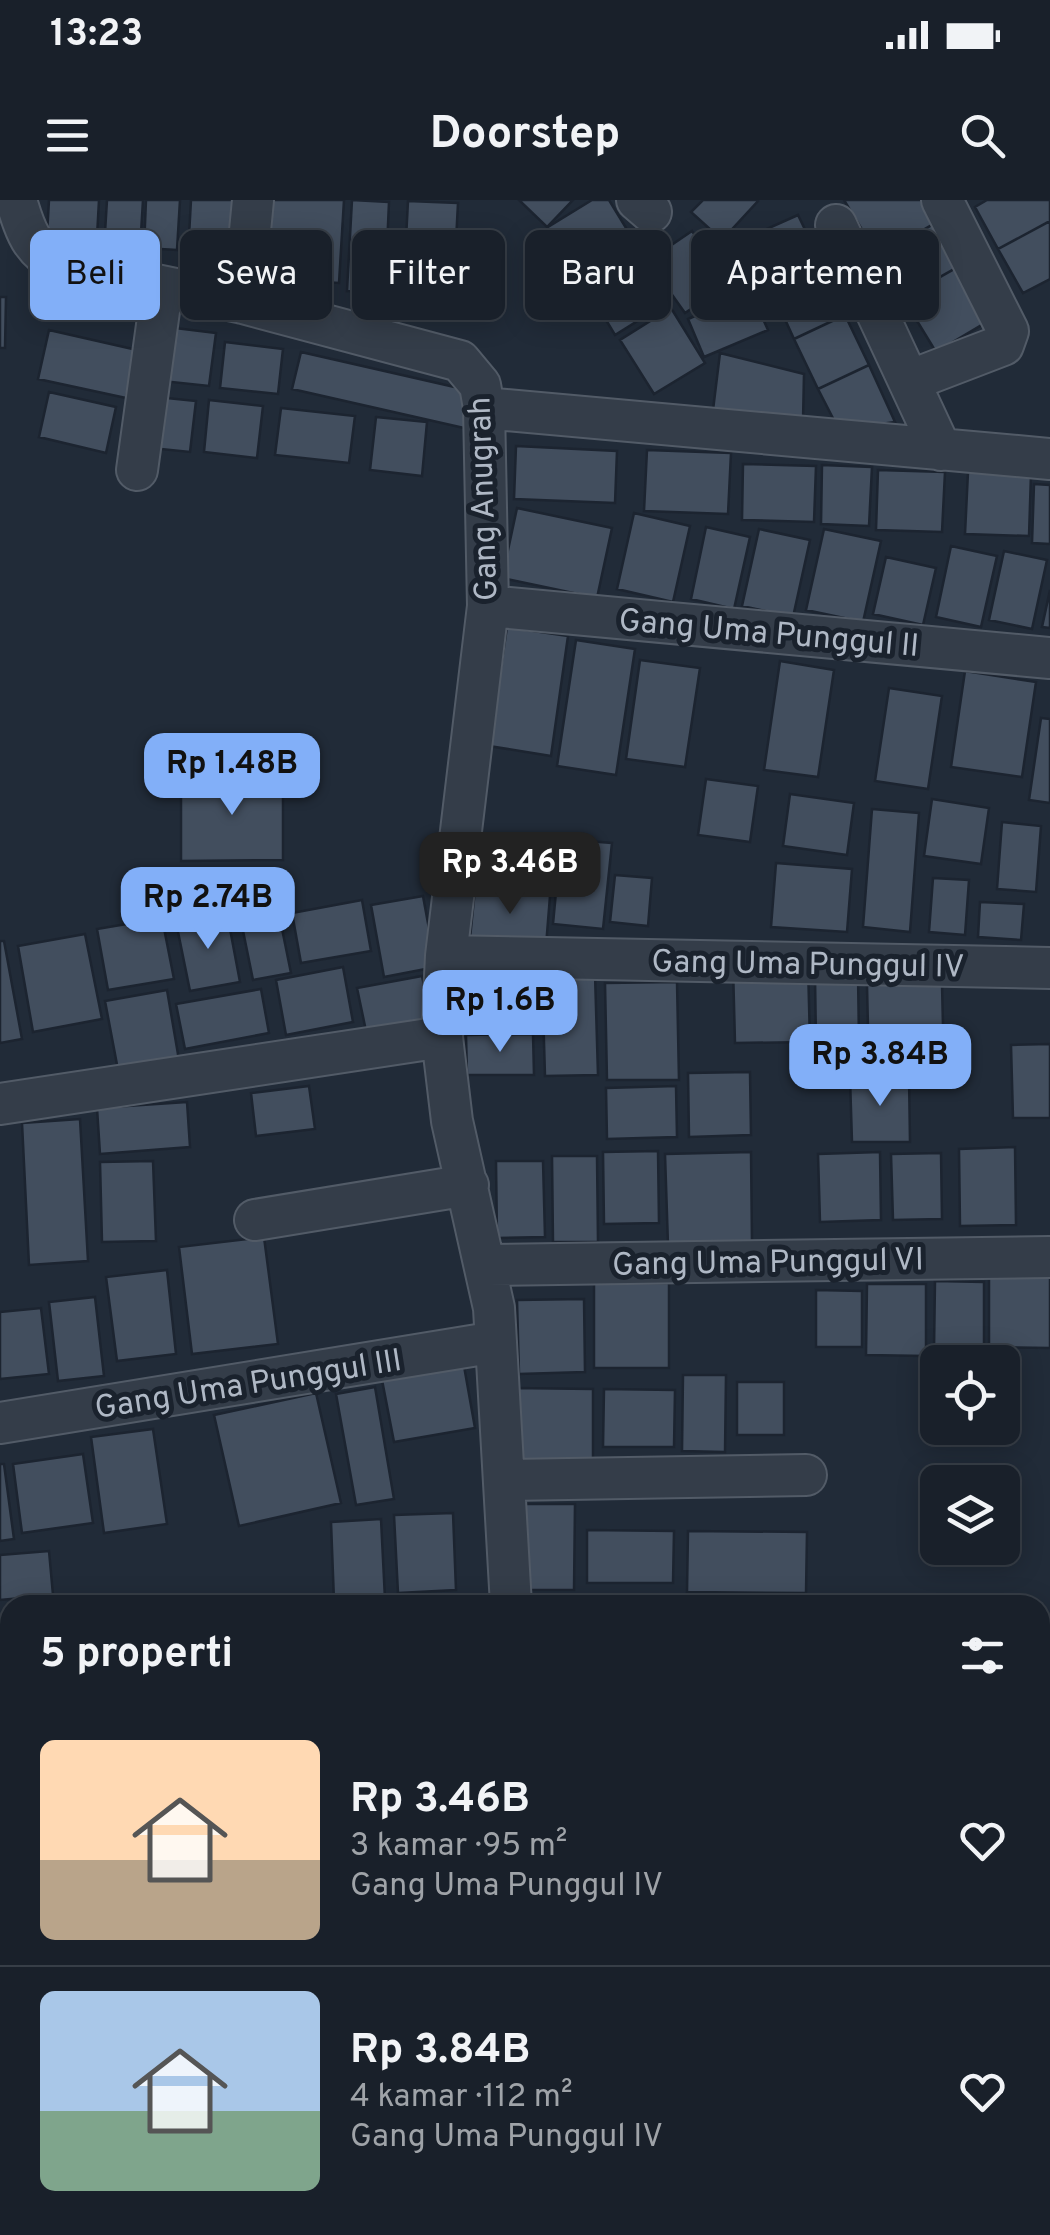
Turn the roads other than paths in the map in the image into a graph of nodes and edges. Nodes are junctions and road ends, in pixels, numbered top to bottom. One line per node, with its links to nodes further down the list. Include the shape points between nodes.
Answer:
1 (16, 200): 6 (street, Gang Anugrah, via 38,253 60,265)
2 (252, 200): 5 (street)
3 (942, 200): 9 (street, via 1008,331 1003,345)
4 (836, 225): 9 (street)
5 (249, 230)
6 (162, 289): 7 (street, Gang Anugrah); 13 (street)
7 (180, 292)
8 (309, 320): 10 (street, Gang Anugrah, via 460,361 480,385)
9 (910, 381): 11 (street)
10 (484, 408): 11 (street); 14 (street, Gang Anugrah)
11 (941, 450): 12 (street)
12 (1050, 459)
13 (137, 470)
14 (488, 606): 15 (street, Gang Uma Punggul II); 16 (street, Gang Anugrah)
15 (1050, 658)
16 (446, 956): 17 (street, Gang Uma Punggul IV); 18 (street, Gang Anugrah)
17 (1050, 968)
18 (442, 1038): 19 (street); 20 (street, Gang Anugrah)
19 (0, 1104)
20 (468, 1184): 21 (street); 23 (street, Gang Anugrah)
21 (256, 1220)
22 (1050, 1258): 23 (street, Gang Uma Punggul VI)
23 (486, 1265): 24 (street, Gang Anugrah)
24 (496, 1342): 25 (street, Gang Uma Punggul III); 27 (street, Gang Anugrah)
25 (0, 1423)
26 (806, 1476): 27 (street)
27 (505, 1480): 28 (street, Gang Anugrah)
28 (511, 1595)

